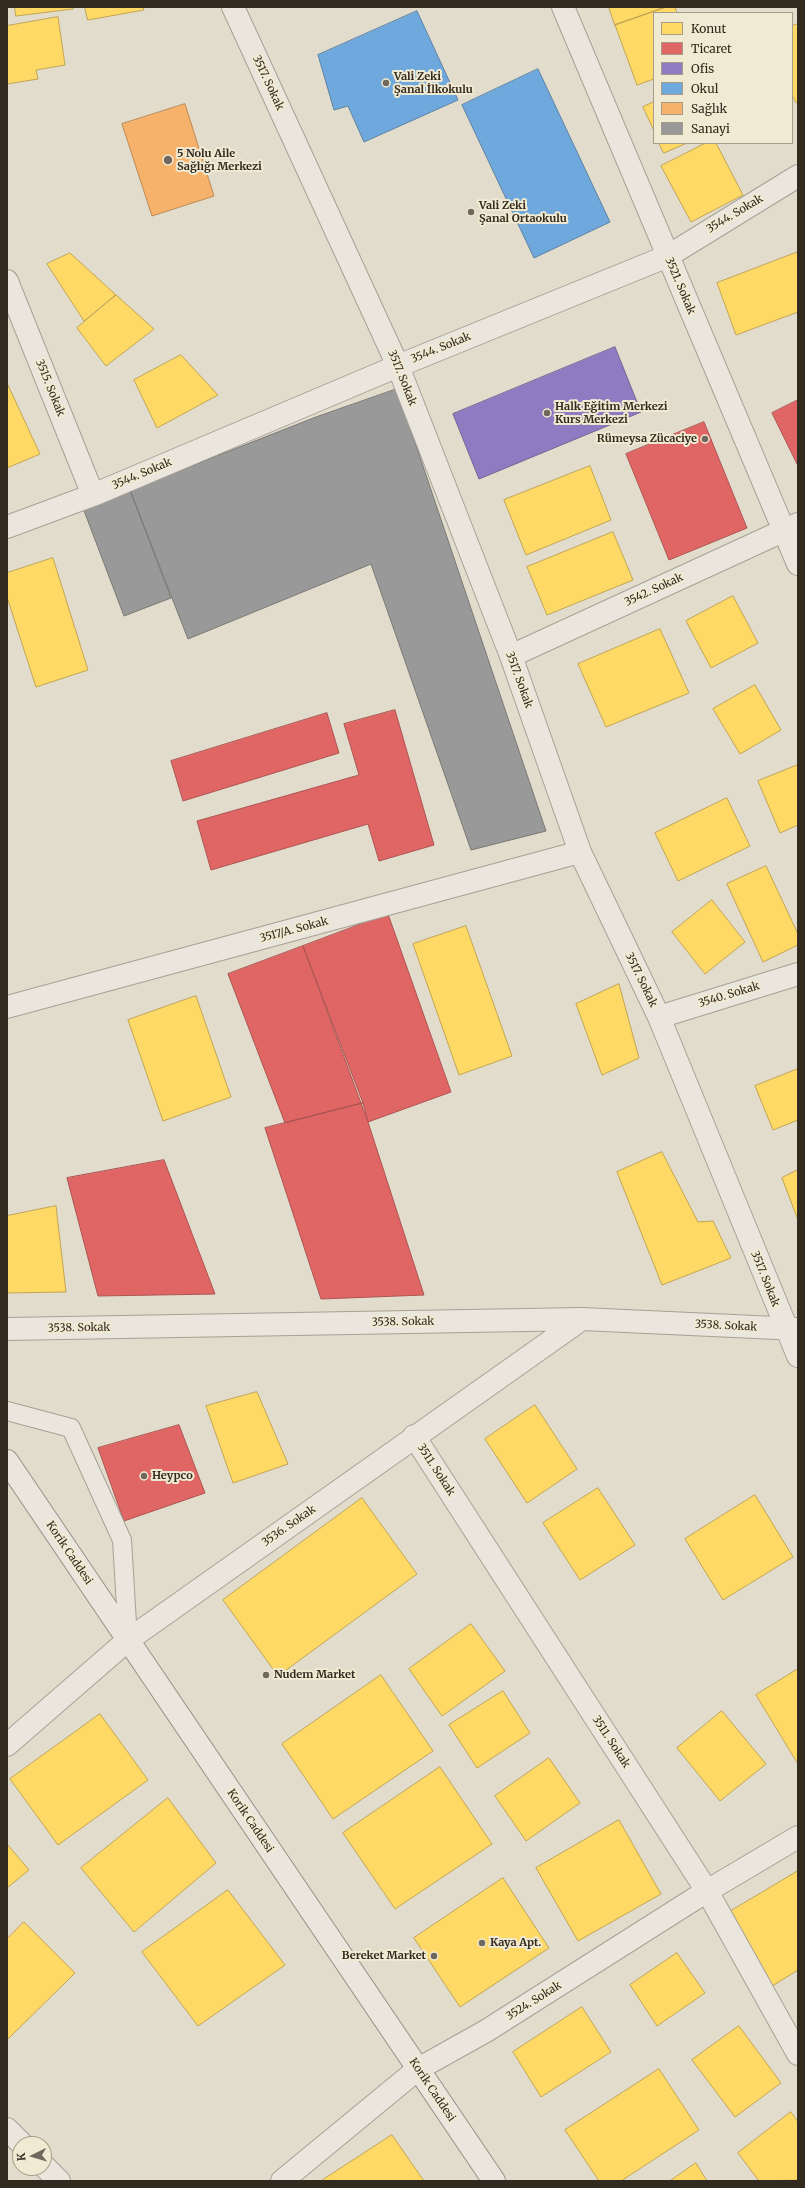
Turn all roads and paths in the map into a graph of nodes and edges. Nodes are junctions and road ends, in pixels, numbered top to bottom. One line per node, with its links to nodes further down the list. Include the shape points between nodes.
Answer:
1 (233, 7): 6 (street, 3517. Sokak)
2 (563, 7): 4 (street, 3521. Sokak)
3 (798, 176): 4 (street, 3544. Sokak)
4 (668, 256): 6 (street, 3544. Sokak); 9 (street, 3521. Sokak)
5 (7, 281): 7 (street, 3515. Sokak)
6 (398, 366): 7 (street, 3544. Sokak); 11 (street, 3517. Sokak)
7 (93, 494): 8 (street, 3544. Sokak)
8 (7, 527)
9 (791, 527): 10 (street, 3521. Sokak); 11 (street, 3542. Sokak)
10 (798, 564)
11 (511, 656): 12 (street, 3517. Sokak)
12 (580, 852): 14 (street, 3517/A. Sokak); 15 (street, 3517. Sokak)
13 (798, 974): 15 (street, 3540. Sokak)
14 (7, 1007)
15 (659, 1017): 18 (street, 3517. Sokak)
16 (582, 1319): 17 (street, 3538. Sokak); 18 (street, 3538. Sokak); 21 (street, 3536. Sokak)
17 (7, 1329)
18 (792, 1329): 19 (street, 3517. Sokak)
19 (798, 1356)
20 (7, 1411): 23 (lane, via 71,1428 122,1540)
21 (414, 1436): 23 (street, 3536. Sokak); 26 (street, 3511. Sokak)
22 (7, 1461): 23 (street, Korik Caddesi)
23 (128, 1640): 24 (street, 3536. Sokak); 28 (street, Korik Caddesi)
24 (7, 1745)
25 (798, 1837): 26 (street, 3524. Sokak)
26 (707, 1891): 27 (street, 3511. Sokak); 28 (street, 3524. Sokak, via 486,2031)
27 (798, 2054)
28 (418, 2069): 29 (street, 3524. Sokak); 30 (street, Korik Caddesi)
29 (282, 2181)
30 (494, 2181)

